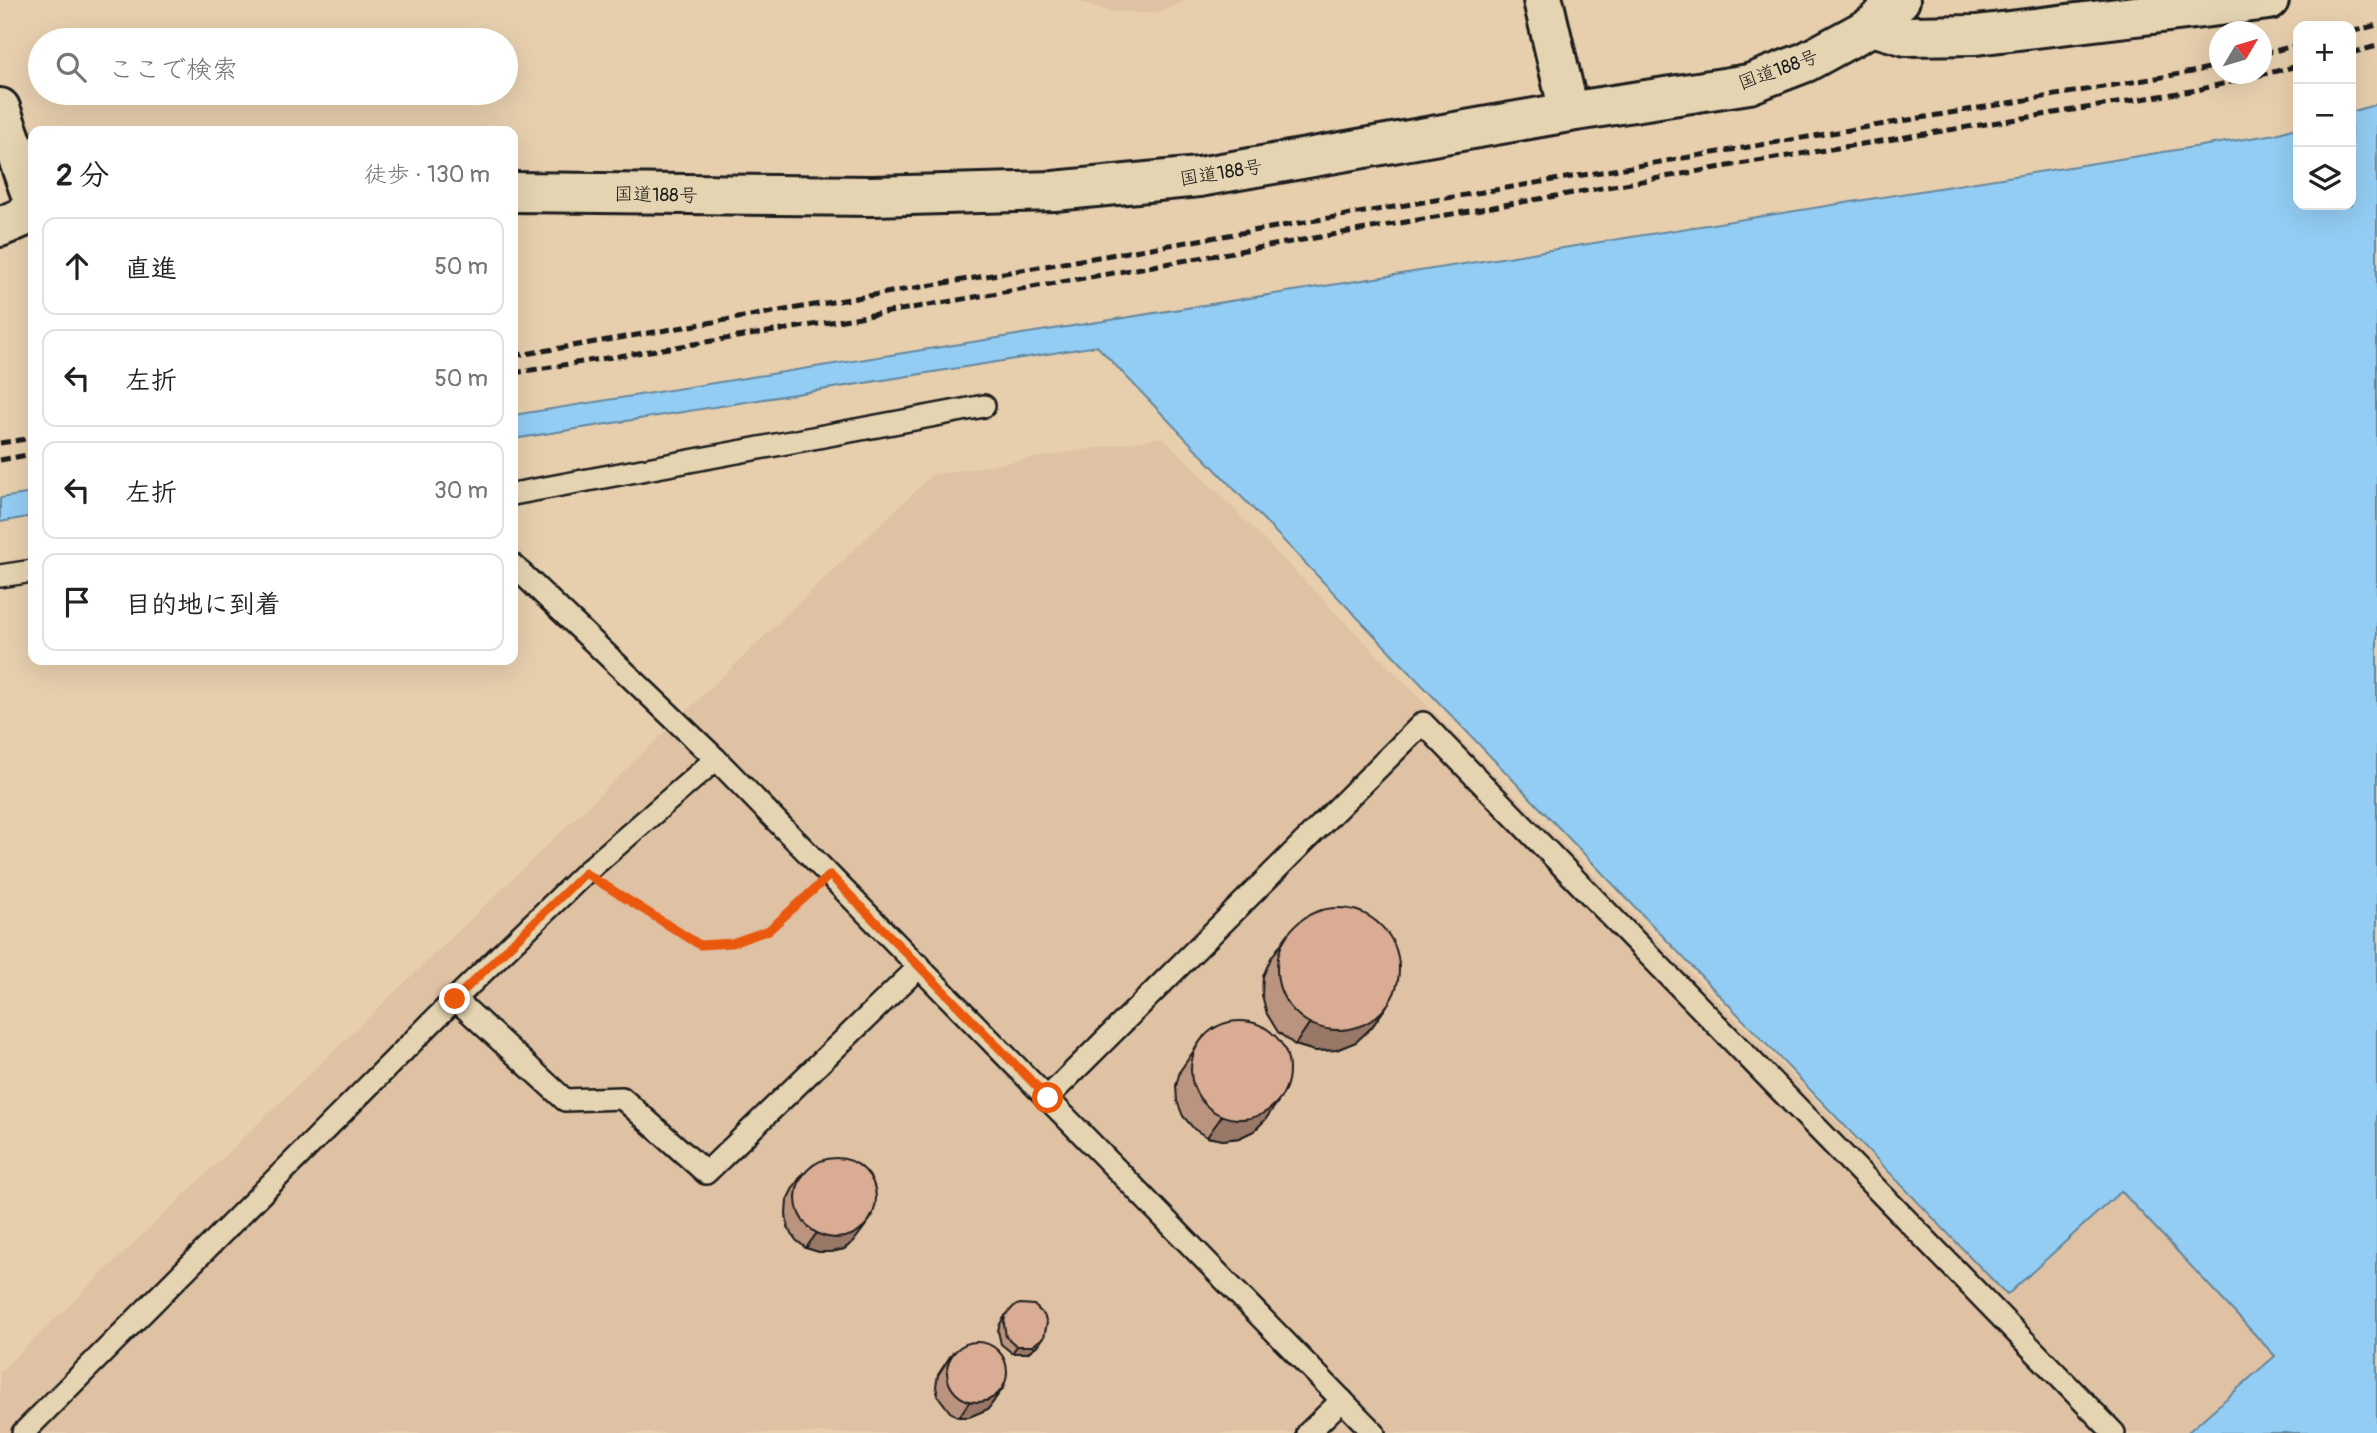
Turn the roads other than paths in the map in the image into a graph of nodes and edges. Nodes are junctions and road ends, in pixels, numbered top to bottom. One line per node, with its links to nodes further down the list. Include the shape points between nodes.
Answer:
1 (1543, 0): 6 (main road)
2 (1900, 0): 4 (main road, 国道188号)
3 (2269, 0): 4 (main road, via 1976,35 1906,36)
4 (1872, 26): 6 (main road, 国道188号, via 1806,62 1748,84)
5 (0, 108): 7 (main road)
6 (1569, 112): 8 (main road, 国道188号, via 1199,177 1054,191 872,196)
7 (28, 186)
8 (518, 192)
9 (28, 215): 10 (main road)
10 (0, 227)
11 (984, 405): 12 (lane)
12 (518, 493)
13 (518, 570): 16 (lane)
14 (28, 572): 15 (lane)
15 (0, 576)
16 (716, 760): 17 (lane); 18 (lane, via 585,873)
17 (920, 966): 18 (lane, via 706,1173 622,1098 565,1100); 19 (lane)
18 (455, 999): 22 (lane)
19 (1048, 1098): 20 (lane); 21 (lane, via 1423,723)
20 (1342, 1400): 23 (lane); 24 (lane)
21 (2103, 1430)
22 (23, 1433)
23 (1308, 1433)
24 (1374, 1433)

